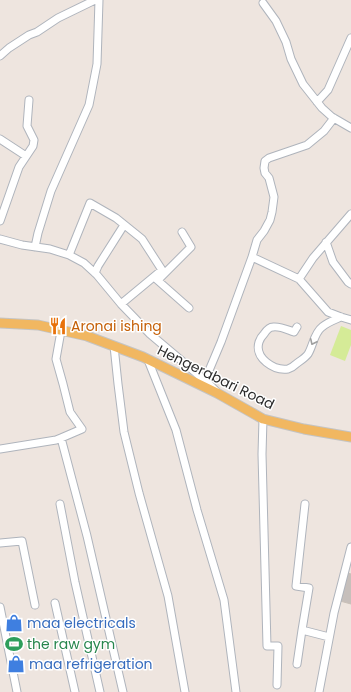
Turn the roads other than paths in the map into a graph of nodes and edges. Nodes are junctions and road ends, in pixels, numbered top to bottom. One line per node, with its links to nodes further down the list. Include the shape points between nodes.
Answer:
1 (95, 0): 5 (street, via 29,35)
2 (99, 0): 18 (street, via 98,64 89,105 51,191)
3 (264, 1): 7 (street, via 286,42 302,84)
4 (351, 38): 7 (street, via 328,90)
5 (0, 56)
6 (29, 100): 11 (street, via 27,126 34,140)
7 (317, 102): 8 (street)
8 (334, 118): 9 (street); 20 (street, via 324,131 307,145 265,161 265,173 274,196 272,212 270,220 257,240)
9 (351, 128)
10 (0, 139): 11 (street)
11 (26, 156): 13 (street, via 19,167)
12 (351, 216): 17 (street)
13 (0, 221)
14 (124, 225): 19 (street, via 90,203); 21 (street); 22 (street, via 142,239 162,270)
15 (182, 232): 22 (street, via 191,247)
16 (0, 239): 18 (street)
17 (326, 242): 23 (street); 24 (street, via 333,262)
18 (35, 247): 19 (street)
19 (69, 255): 21 (street)
20 (252, 257): 23 (street); 34 (street)
21 (95, 273): 25 (street)
22 (156, 279): 25 (street); 26 (street)
23 (299, 279): 27 (street, via 328,312)
24 (351, 284)
25 (121, 304): 34 (street, via 150,334)
26 (189, 308)
27 (341, 318): 28 (street); 30 (street, one-way to 30, via 330,321 321,328 308,353 293,367 275,368 268,364 259,351 259,342 266,330 281,327 294,332)
28 (351, 320)
29 (0, 323): 31 (main road, Hengerabari Road)
30 (297, 327)
31 (61, 331): 32 (main road, Hengerabari Road, via 87,336); 38 (street, via 56,358 70,412 82,429)
32 (114, 346): 33 (main road, Hengerabari Road); 55 (street, via 124,432 168,596)
33 (148, 360): 35 (main road, Hengerabari Road); 56 (street, via 176,430 224,600)
34 (205, 380): 35 (street)
35 (217, 392): 36 (main road, Hengerabari Road)
36 (263, 419): 37 (main road, Hengerabari Road); 50 (street, via 267,646 278,646)
37 (351, 437)
38 (61, 438): 39 (street); 54 (street)
39 (0, 449)
40 (60, 504): 53 (street)
41 (305, 504): 47 (street, via 296,586 309,588)
42 (0, 543): 45 (street, via 22,541)
43 (351, 550): 48 (street)
44 (55, 603): 52 (street)
45 (35, 605)
46 (0, 606): 51 (street)
47 (302, 630): 48 (street); 49 (street)
48 (330, 637): 57 (street)
49 (297, 664)
50 (277, 686)
51 (17, 692)
52 (75, 692)
53 (100, 692)
54 (123, 692)
55 (185, 692)
56 (236, 692)
57 (319, 692)

